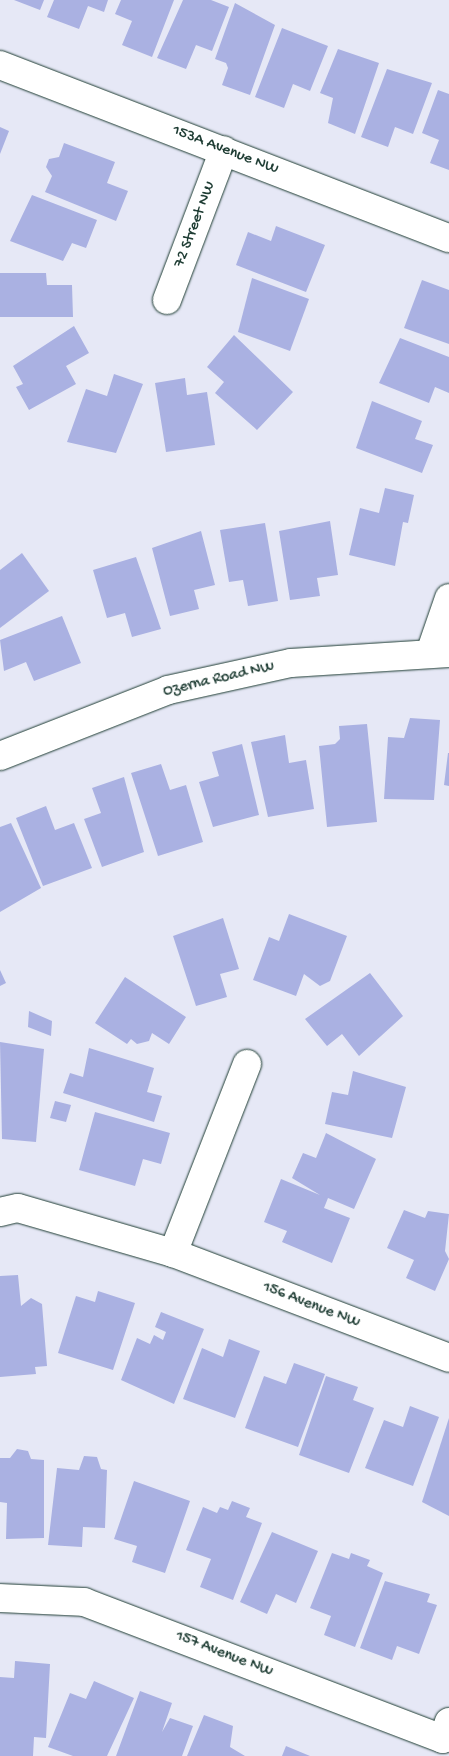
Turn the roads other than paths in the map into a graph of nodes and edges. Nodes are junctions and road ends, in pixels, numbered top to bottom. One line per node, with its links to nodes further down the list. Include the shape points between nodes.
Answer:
1 (0, 65): 2 (street, 153A Avenue NW)
2 (224, 150): 3 (street, 153A Avenue NW); 4 (street, 72 Street NW)
3 (449, 238)
4 (167, 300)
5 (449, 598): 6 (street)
6 (439, 653): 7 (street, Ozerna Road NW, via 291,663 168,690)
7 (0, 756)
8 (247, 1064): 10 (street)
9 (0, 1212): 10 (street, 156 Avenue NW, via 18,1208)
10 (173, 1253): 11 (street, 156 Avenue NW)
11 (449, 1358)
12 (0, 1598): 13 (street, 157 Avenue NW, via 84,1602)
13 (446, 1731)

